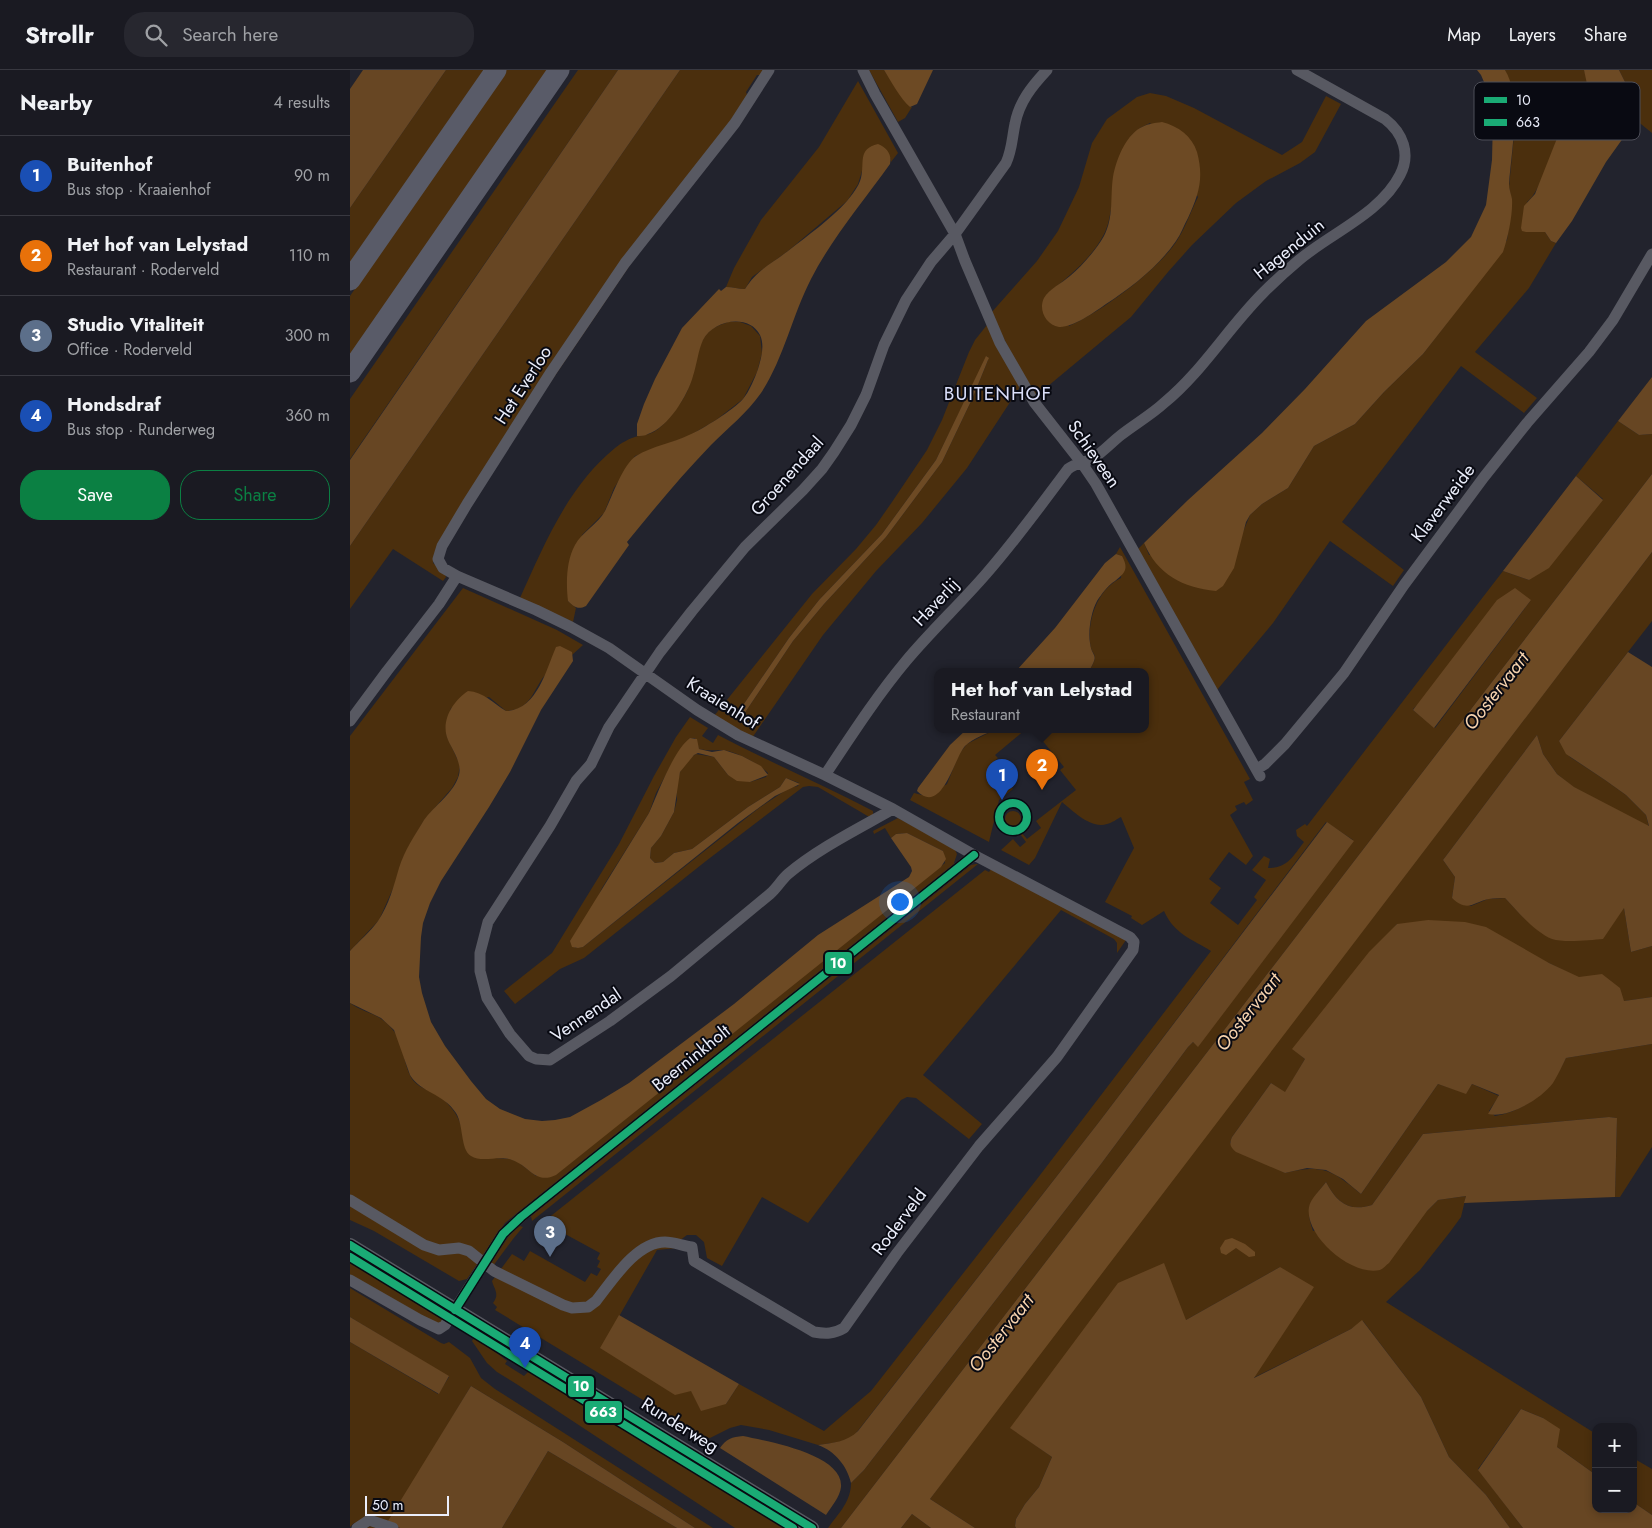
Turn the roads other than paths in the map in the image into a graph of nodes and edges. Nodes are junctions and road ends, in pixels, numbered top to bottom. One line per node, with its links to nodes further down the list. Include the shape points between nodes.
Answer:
1 (496, 70): 9 (highway)
2 (560, 70): 10 (highway)
3 (769, 70): 12 (street, Het Everloo, via 735,123 625,263 467,504 442,546 438,559 443,568)
4 (863, 70): 7 (street, Schieveen)
5 (1047, 70): 7 (street, via 1022,104 1006,163)
6 (1297, 70): 11 (street, Hagenduin, via 1392,124 1400,134 1405,151 1404,168 1398,180 1373,207 1300,259 1262,294 1165,403 1092,459)
7 (955, 234): 11 (street, Schieveen, via 1000,343 1034,402); 13 (street, Groenendaal, via 931,262 906,300 852,425 834,452 822,469 745,546)
8 (1652, 254): 15 (street, Klaverweide, via 1613,320 1589,352 1484,477 1344,673)
9 (350, 280)
10 (350, 372)
11 (1081, 462): 15 (street, Schieveen); 16 (street, Haverlij, via 1068,469 986,575 906,661 853,731)
12 (457, 576): 13 (street, Kraaienhof, via 554,618 591,637); 14 (street)
13 (646, 673): 16 (street, Kraaienhof, via 738,735); 17 (street, Vennendal, via 488,922 482,942 480,971 487,998 529,1056 550,1060 604,1025 704,949 779,886 786,876)
14 (350, 721)
15 (1258, 772)
16 (825, 775): 17 (street, Kraaienhof)
17 (893, 809): 18 (street, Kraaienhof)
18 (974, 855): 21 (street, Beerninkholt, via 521,1216 503,1234); 21 (street, Roderveld, via 1130,937 1134,942 1133,950 1057,1057 979,1146 844,1328 826,1334 814,1332 694,1261 692,1247 676,1244 650,1245 636,1254 588,1307 563,1306)
19 (350, 1200): 21 (street, via 424,1245 439,1250 459,1248 477,1256)
20 (350, 1245): 23 (street, Runderweg)
21 (484, 1264): 23 (street, Beerninkholt)
22 (350, 1280): 23 (street, Beerninkholt, via 439,1328)
23 (455, 1310): 26 (street, Runderweg)
24 (357, 1528): 25 (street, via 369,1520)
25 (392, 1528)
26 (811, 1528)

